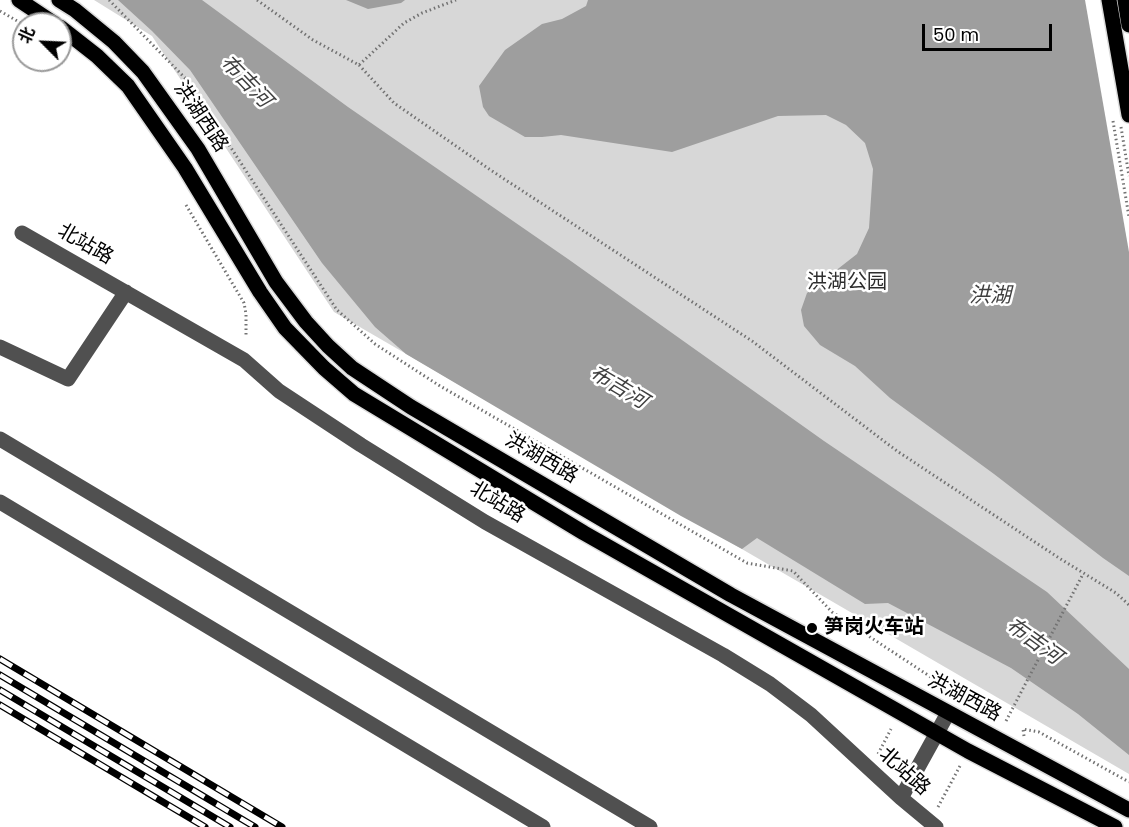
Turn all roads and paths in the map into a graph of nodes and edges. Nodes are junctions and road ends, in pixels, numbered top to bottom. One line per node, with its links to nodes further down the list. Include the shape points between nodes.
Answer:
1 (19, 0): 9 (main road)
2 (59, 0): 24 (main road, 洪湖西路, via 114,42 143,72 198,149 281,290 306,322 352,368 411,407 731,595)
3 (109, 0): 23 (path, via 186,79 337,310 375,344 449,392 747,563 793,572 832,612 937,681)
4 (257, 0): 12 (path, via 313,40)
5 (456, 0): 8 (path)
6 (1109, 0): 13 (main road)
7 (1125, 0): 10 (main road)
8 (447, 2): 12 (path, via 404,23)
9 (38, 12)
10 (1129, 25)
11 (72, 36): 28 (main road, 洪湖西路, via 129,86 285,328 338,382 584,532)
12 (359, 65): 21 (path, via 394,104 752,342 897,451)
13 (1129, 115)
14 (185, 202): 17 (path, via 244,303)
15 (22, 233): 16 (street, 北站路)
16 (126, 292): 18 (street, via 68,379); 32 (street, 北站路, via 244,360 279,391 485,522 770,684)
17 (246, 336)
18 (0, 346)
19 (0, 439): 36 (street)
20 (0, 502): 35 (street)
21 (1084, 573): 22 (path); 25 (path)
22 (1129, 605)
23 (943, 695)
24 (948, 713): 28 (street); 34 (main road, 洪湖西路)
25 (1006, 721)
26 (891, 729): 29 (path)
27 (1023, 729): 31 (path, via 1040,732)
28 (937, 733): 32 (street); 38 (main road, 洪湖西路)
29 (878, 754)
30 (960, 766): 33 (path)
31 (1129, 782)
32 (901, 798): 37 (street, 北站路)
33 (936, 810)
34 (1129, 810)
35 (543, 827)
36 (650, 827)
37 (936, 827)
38 (1115, 827)

